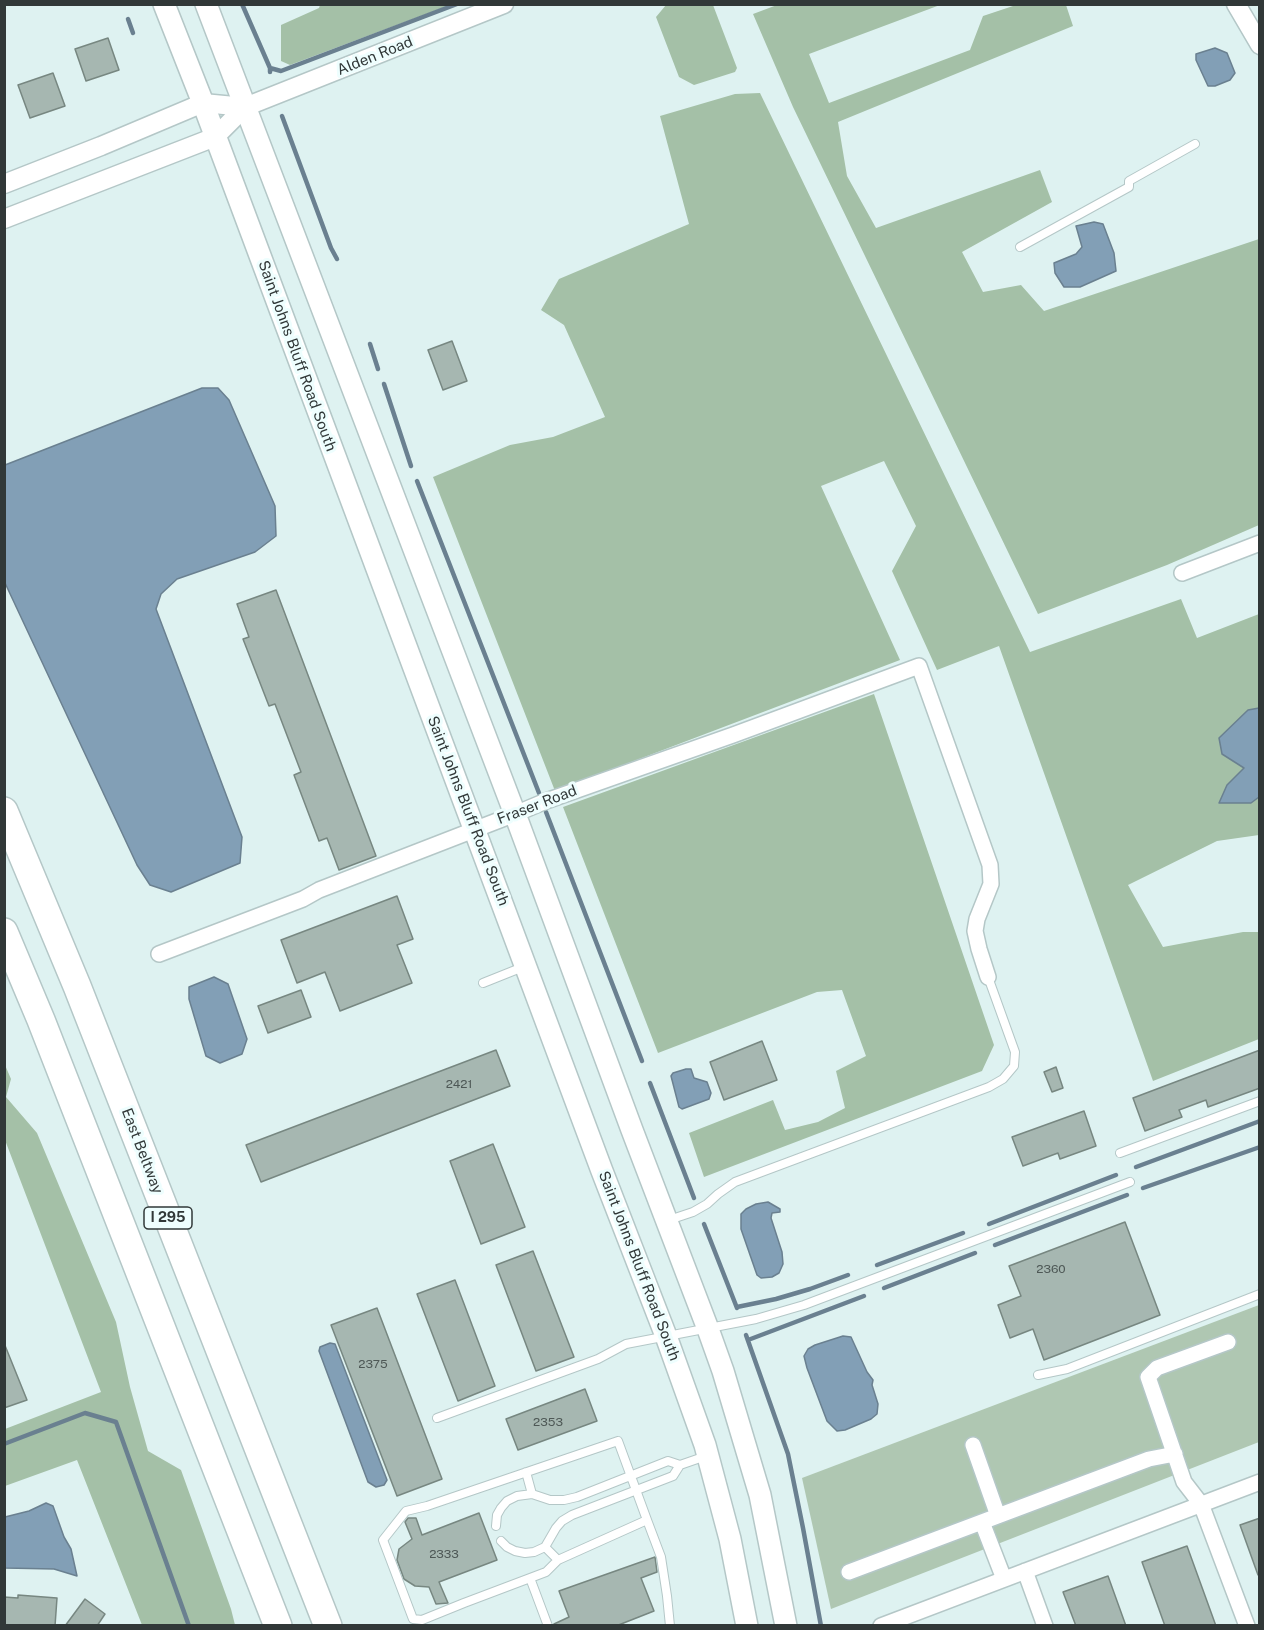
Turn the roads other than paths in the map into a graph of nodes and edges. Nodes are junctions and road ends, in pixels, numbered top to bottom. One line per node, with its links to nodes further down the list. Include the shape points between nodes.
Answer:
1 (164, 4): 6 (main road, Saint Johns Bluff Road South)
2 (206, 4): 7 (main road)
3 (504, 4): 7 (street, Alden Road)
4 (1236, 4): 5 (street)
5 (1260, 45)
6 (203, 103): 7 (street, Alden Road); 8 (main road, Saint Johns Bluff Road South); 10 (street, Alden Road)
7 (245, 107): 8 (street, Alden Road); 16 (main road)
8 (215, 137): 11 (street, Alden Road); 17 (main road, Saint Johns Bluff Road South)
9 (1195, 144): 12 (lane, via 1129,181 1129,187)
10 (4, 184)
11 (4, 219)
12 (1020, 247)
13 (1260, 543): 14 (street)
14 (1182, 573)
15 (4, 811): 55 (highway, East Beltway / I 295, via 77,986)
16 (515, 814): 17 (street, Fraser Road); 21 (street, Fraser Road, via 919,666 990,865 991,884 975,931); 26 (main road)
17 (475, 830): 19 (street, Fraser Road); 20 (main road, Saint Johns Bluff Road South)
18 (4, 932): 54 (highway, I 295)
19 (159, 954)
20 (526, 966): 22 (lane); 29 (main road, Saint Johns Bluff Road South)
21 (988, 977): 26 (lane, via 1015,1052 1014,1065 1003,1078 989,1087 735,1182 707,1204)
22 (483, 983)
23 (1260, 1101): 24 (lane)
24 (1120, 1153)
25 (1130, 1182): 28 (lane, via 804,1305)
26 (667, 1221): 28 (main road)
27 (1260, 1294): 31 (lane, via 1067,1369)
28 (708, 1329): 29 (lane); 59 (main road, via 760,1495)
29 (666, 1336): 32 (lane, via 626,1344 598,1359); 35 (main road, Saint Johns Bluff Road South)
30 (1228, 1342): 34 (street, via 1157,1368 1148,1377)
31 (1038, 1375)
32 (437, 1418)
33 (973, 1445): 43 (street)
34 (1175, 1454): 42 (street, via 1184,1482); 43 (street, via 1149,1459)
35 (707, 1456): 36 (lane); 58 (main road, Saint Johns Bluff Road South)
36 (680, 1465): 38 (lane, via 668,1461); 40 (lane, via 673,1476)
37 (526, 1473): 38 (lane, via 618,1441); 41 (lane); 52 (lane, via 406,1511 383,1540 413,1619 422,1620)
38 (630, 1475): 40 (lane); 41 (lane, via 564,1500)
39 (1260, 1482): 42 (street)
40 (636, 1491): 44 (lane); 48 (lane, via 562,1521)
41 (532, 1494): 46 (lane, via 507,1501)
42 (1201, 1504): 50 (street); 62 (street)
43 (998, 1516): 45 (street)
44 (647, 1520): 49 (lane); 57 (lane, via 661,1557)
45 (982, 1522): 51 (street); 53 (street)
46 (495, 1526)
47 (501, 1540): 48 (lane, via 507,1547 525,1553)
48 (545, 1546): 49 (lane)
49 (558, 1560): 52 (lane, via 546,1572)
50 (1025, 1571): 53 (street); 61 (street)
51 (849, 1572)
52 (530, 1578): 56 (lane)
53 (1004, 1579): 60 (street)
54 (278, 1626)
55 (328, 1626)
56 (549, 1626)
57 (670, 1626)
58 (747, 1626)
59 (786, 1626)
60 (880, 1626)
61 (1045, 1626)
62 (1247, 1626)

